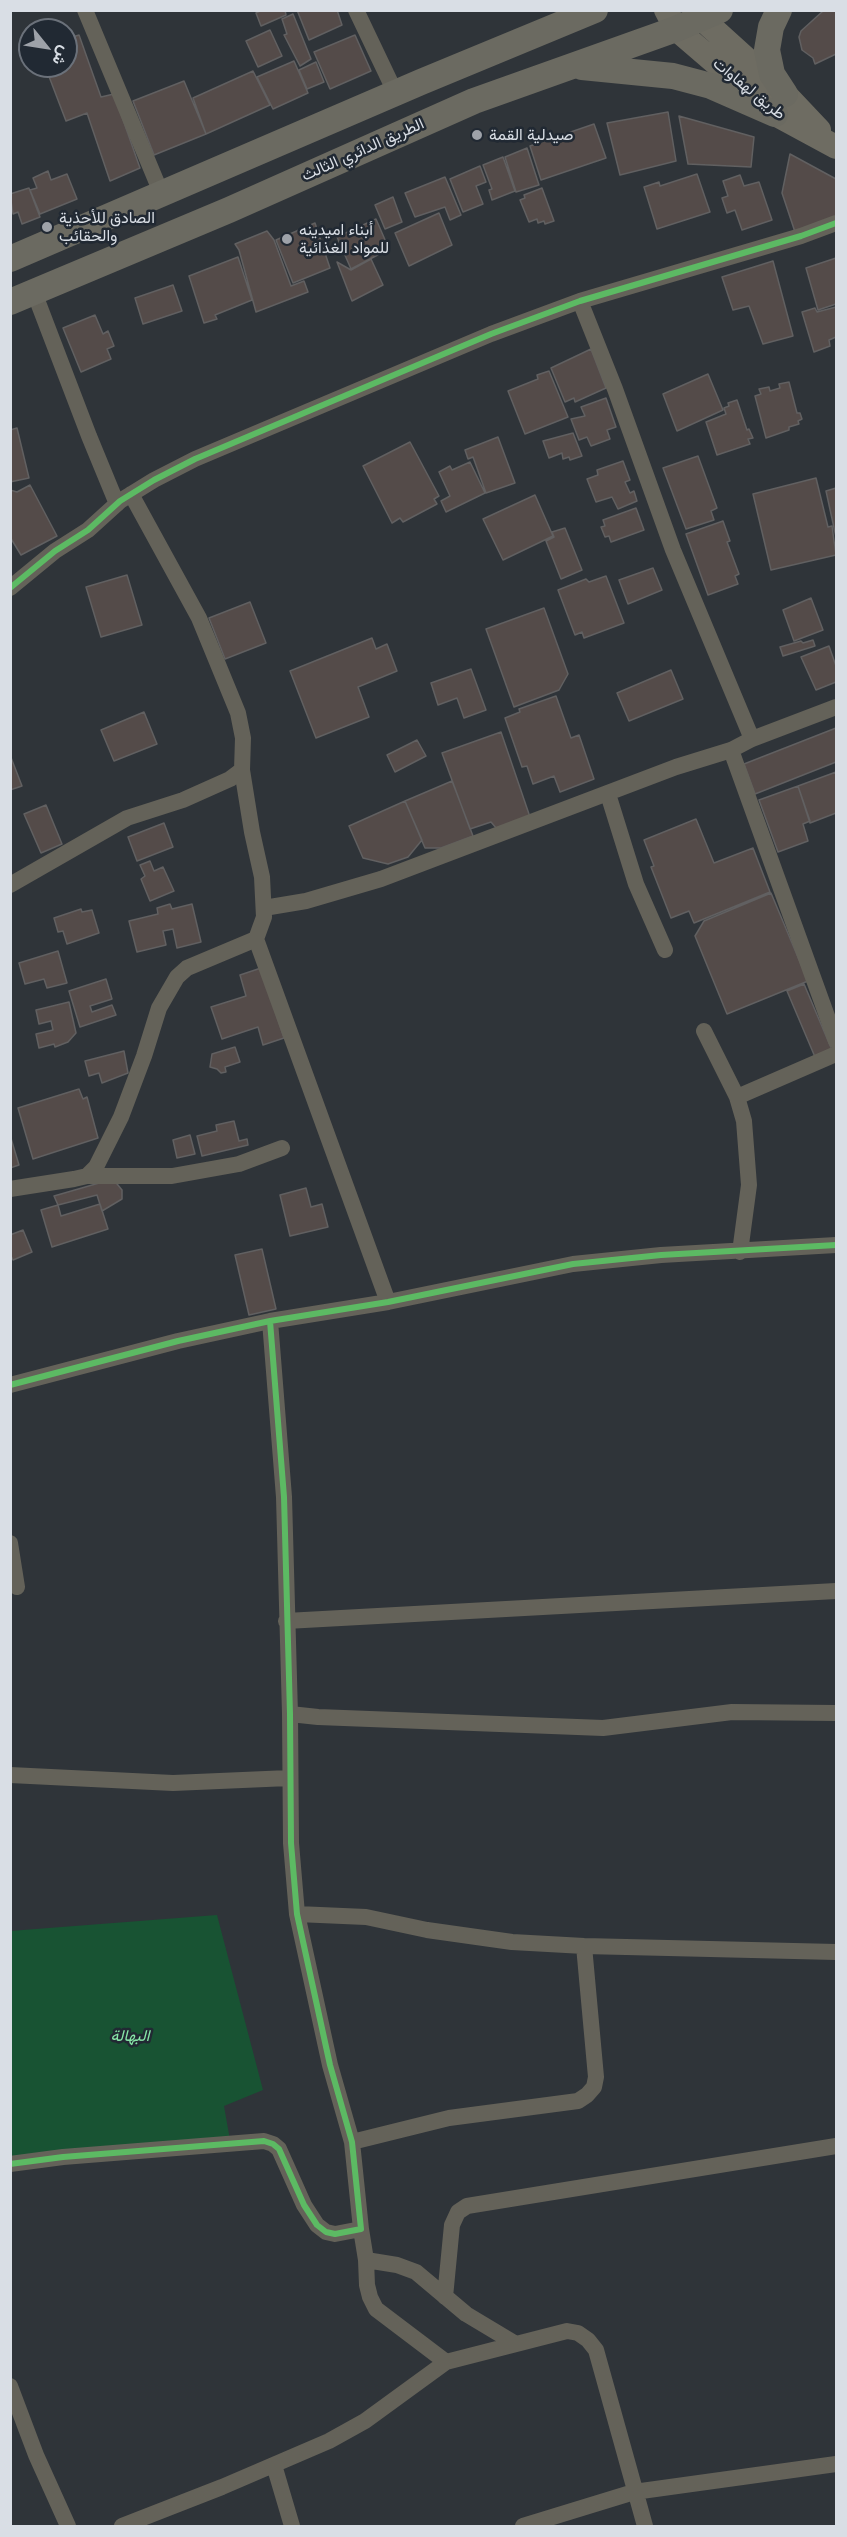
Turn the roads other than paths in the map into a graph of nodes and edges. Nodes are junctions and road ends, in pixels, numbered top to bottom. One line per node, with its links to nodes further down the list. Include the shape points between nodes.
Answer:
1 (85, 10): 12 (street)
2 (356, 10): 9 (street)
3 (595, 10): 6 (main road)
4 (778, 10): 10 (main road, via 767,50)
5 (706, 13): 7 (main road, الطريق الدائري الثالث); 10 (street, طريق لهفاوات)
6 (558, 20): 9 (main road)
7 (671, 20): 8 (main road, الطريق الدائري الثالث); 10 (street, طريق لهفاوات)
8 (573, 67): 10 (main road, via 673,76); 15 (main road, الطريق الدائري الثالث, via 474,101)
9 (396, 94): 12 (main road)
10 (780, 104): 11 (street, طريق لهفاوات)
11 (832, 144)
12 (162, 195): 14 (main road)
13 (837, 223): 16 (street)
14 (10, 259)
15 (34, 292): 17 (main road, الطريق الدائري الثالث); 18 (street, via 89,436)
16 (580, 301): 18 (street, via 491,334 195,459); 21 (street, via 673,550)
17 (10, 302)
18 (124, 499): 19 (street); 23 (street, via 199,618 238,713 243,738)
19 (10, 588)
20 (837, 707): 21 (street)
21 (752, 739): 22 (street)
22 (730, 750): 24 (street, via 676,766); 30 (street)
23 (242, 770): 25 (street, via 183,800 126,818); 26 (street)
24 (608, 794): 26 (street, via 381,879 306,901); 28 (street, via 636,884)
25 (10, 885)
26 (264, 908): 27 (street)
27 (256, 939): 34 (street, via 187,968 177,977 155,1017 121,1117 103,1156); 38 (street)
28 (665, 950)
29 (704, 1031): 32 (street)
30 (837, 1041)
31 (837, 1054): 32 (street)
32 (737, 1097): 37 (street, via 744,1121 749,1185)
33 (282, 1148): 34 (street, via 239,1164 172,1176)
34 (87, 1176): 35 (street)
35 (10, 1189)
36 (837, 1245): 37 (street)
37 (741, 1252): 38 (street, via 573,1264)
38 (388, 1302): 39 (street)
39 (270, 1321): 40 (street); 44 (street, via 284,1497)
40 (10, 1385)
41 (10, 1543): 42 (street)
42 (17, 1587)
43 (837, 1591): 44 (street)
44 (286, 1621): 46 (street)
45 (837, 1713): 46 (street, via 732,1712 603,1728)
46 (290, 1714): 48 (street)
47 (10, 1775): 48 (street, via 173,1783)
48 (289, 1778): 49 (street)
49 (297, 1914): 50 (street, via 366,1917 461,1935); 52 (street, via 330,2065)
50 (584, 1946): 51 (street); 52 (street, via 596,2077 587,2095 578,2101 449,2118)
51 (837, 1952)
52 (352, 2142): 55 (street)
53 (837, 2146): 57 (street, via 467,2206 458,2212 452,2225)
54 (10, 2164): 55 (street, via 264,2141 279,2149 317,2225 335,2234)
55 (361, 2229): 56 (street)
56 (366, 2260): 57 (street, via 408,2269); 59 (street, via 367,2285 376,2309)
57 (444, 2297): 58 (street)
58 (516, 2344): 59 (street); 63 (street, via 567,2331 578,2333 596,2350)
59 (446, 2362): 62 (street, via 365,2421)
60 (10, 2386): 64 (street)
61 (837, 2464): 63 (street)
62 (274, 2465): 65 (street); 66 (street)
63 (634, 2492): 67 (street); 68 (street)
64 (68, 2526)
65 (122, 2526)
66 (292, 2526)
67 (523, 2526)
68 (645, 2526)

